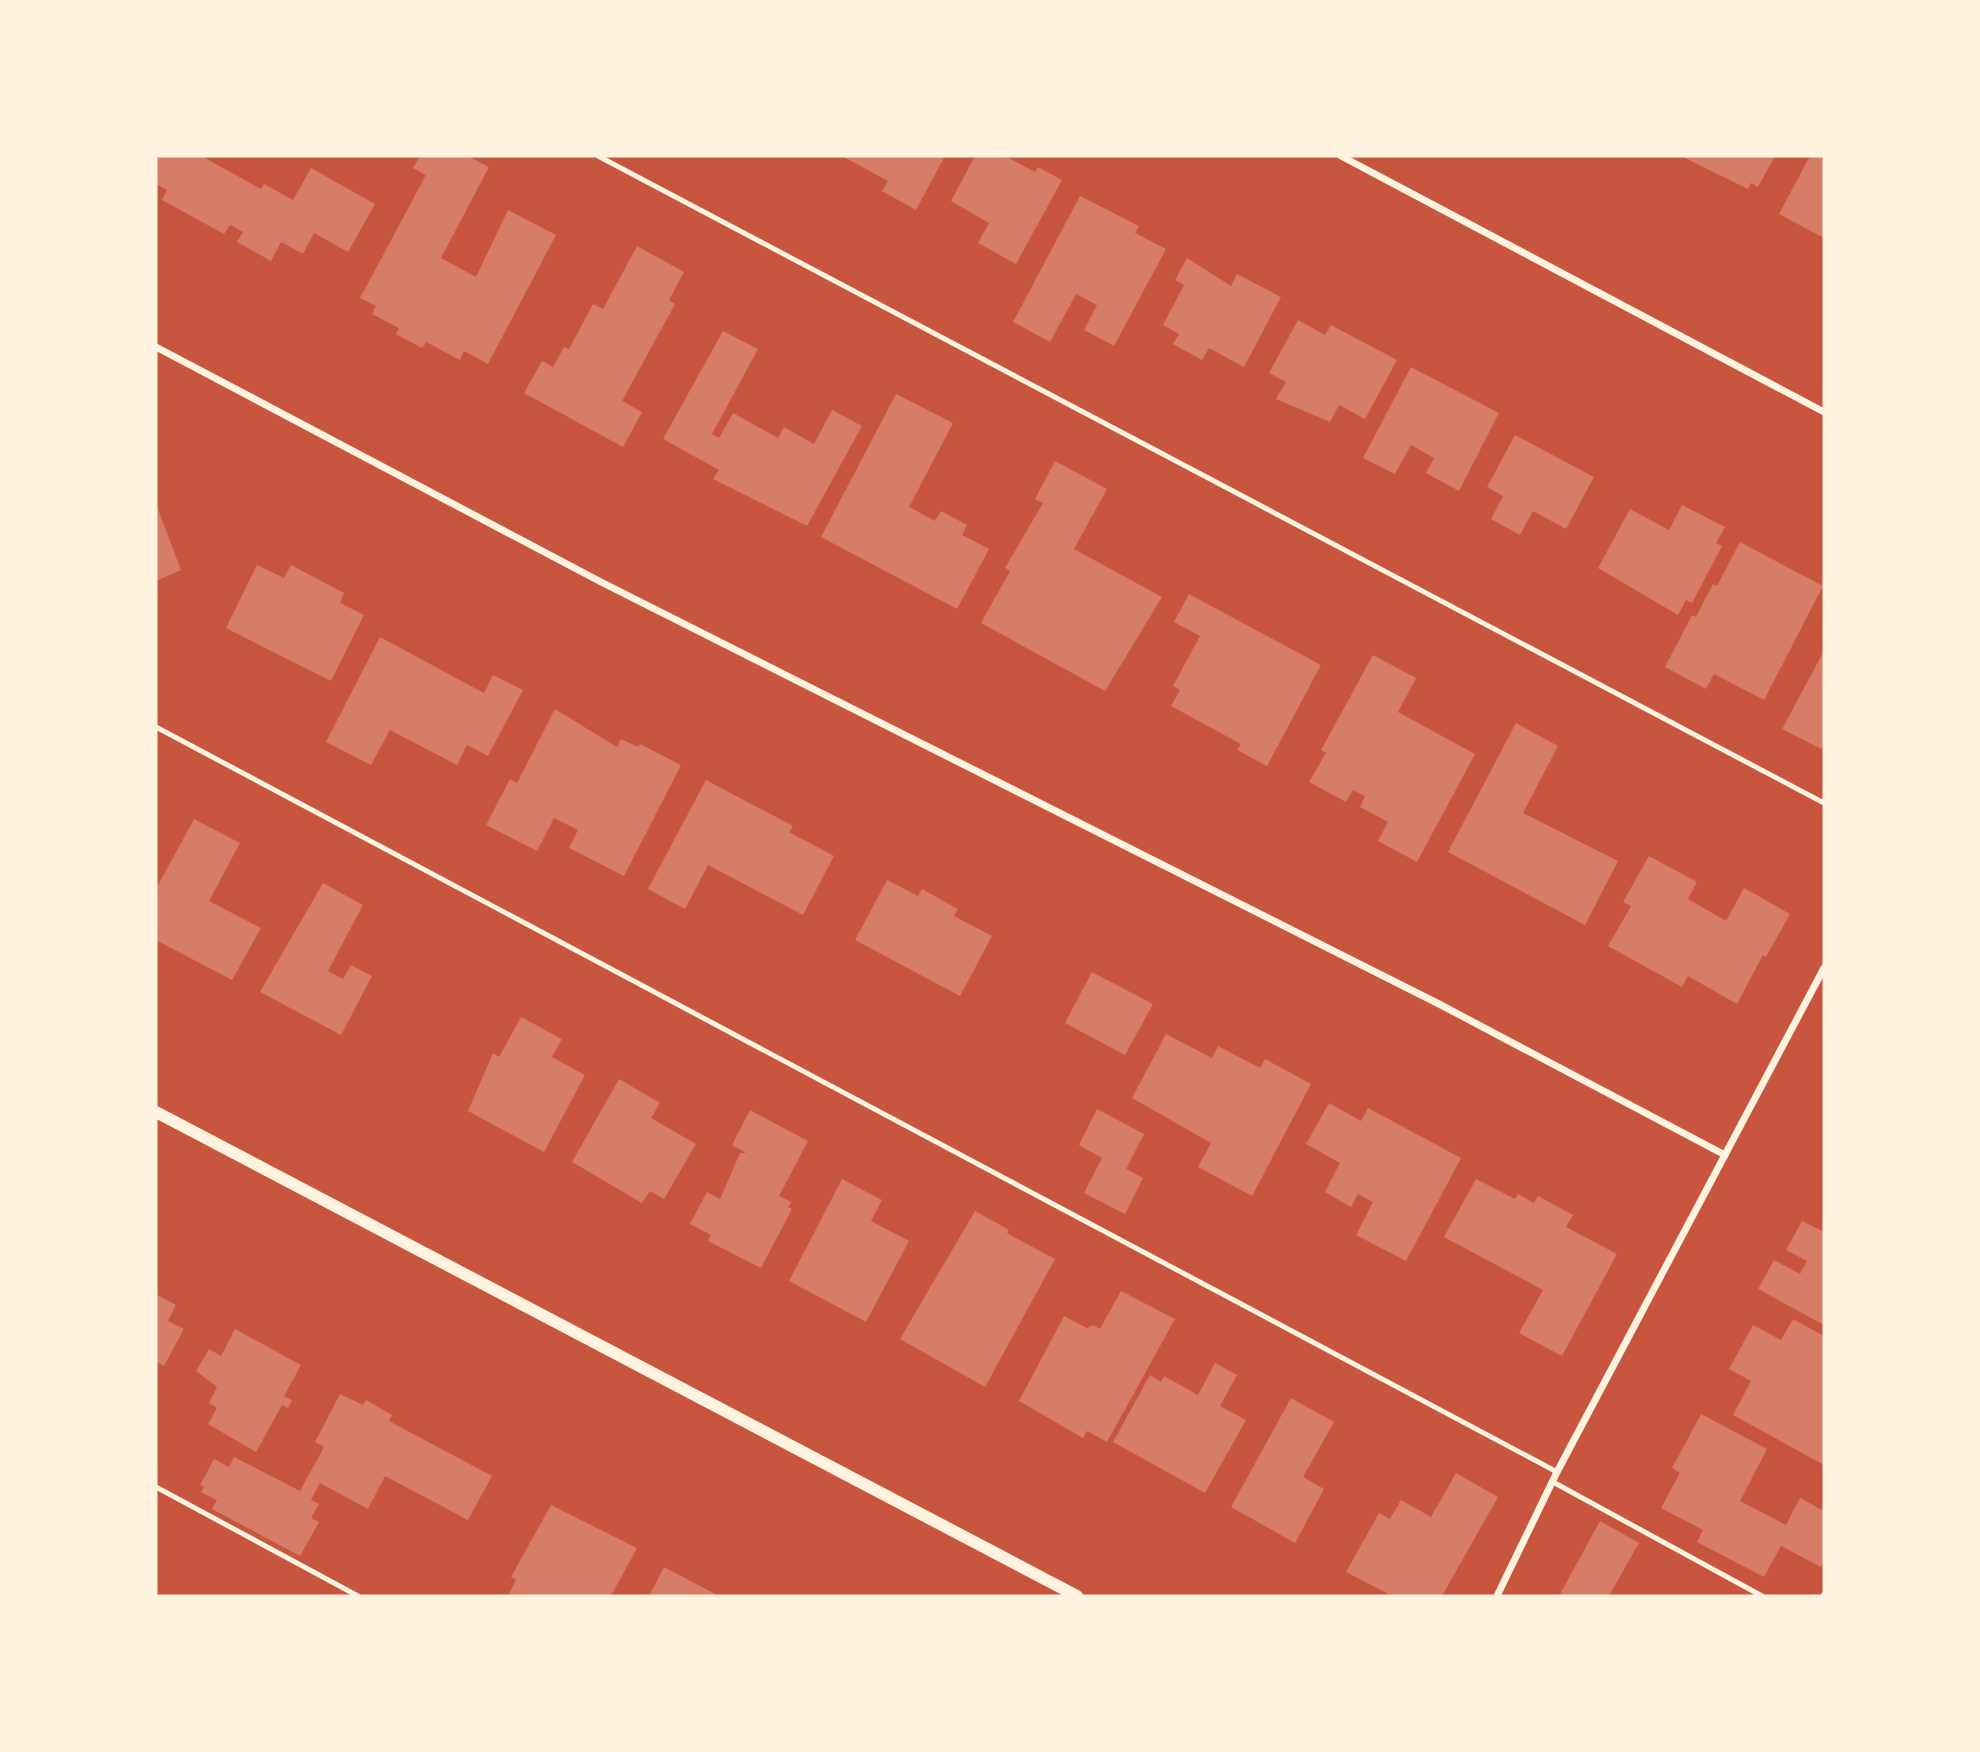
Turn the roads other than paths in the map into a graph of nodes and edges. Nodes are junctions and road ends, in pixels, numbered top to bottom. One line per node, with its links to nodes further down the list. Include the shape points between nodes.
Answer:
1 (598, 156): 6 (lane)
2 (1341, 156): 4 (street)
3 (156, 347): 9 (street, via 601,582 1439,1004)
4 (1824, 412)
5 (156, 727): 10 (lane)
6 (1824, 803)
7 (1824, 968): 9 (street)
8 (156, 1112): 14 (street)
9 (1725, 1155): 10 (street)
10 (1558, 1472): 11 (street)
11 (1553, 1482): 15 (street); 16 (lane)
12 (156, 1487): 13 (lane)
13 (358, 1596)
14 (1077, 1596)
15 (1497, 1596)
16 (1762, 1596)

